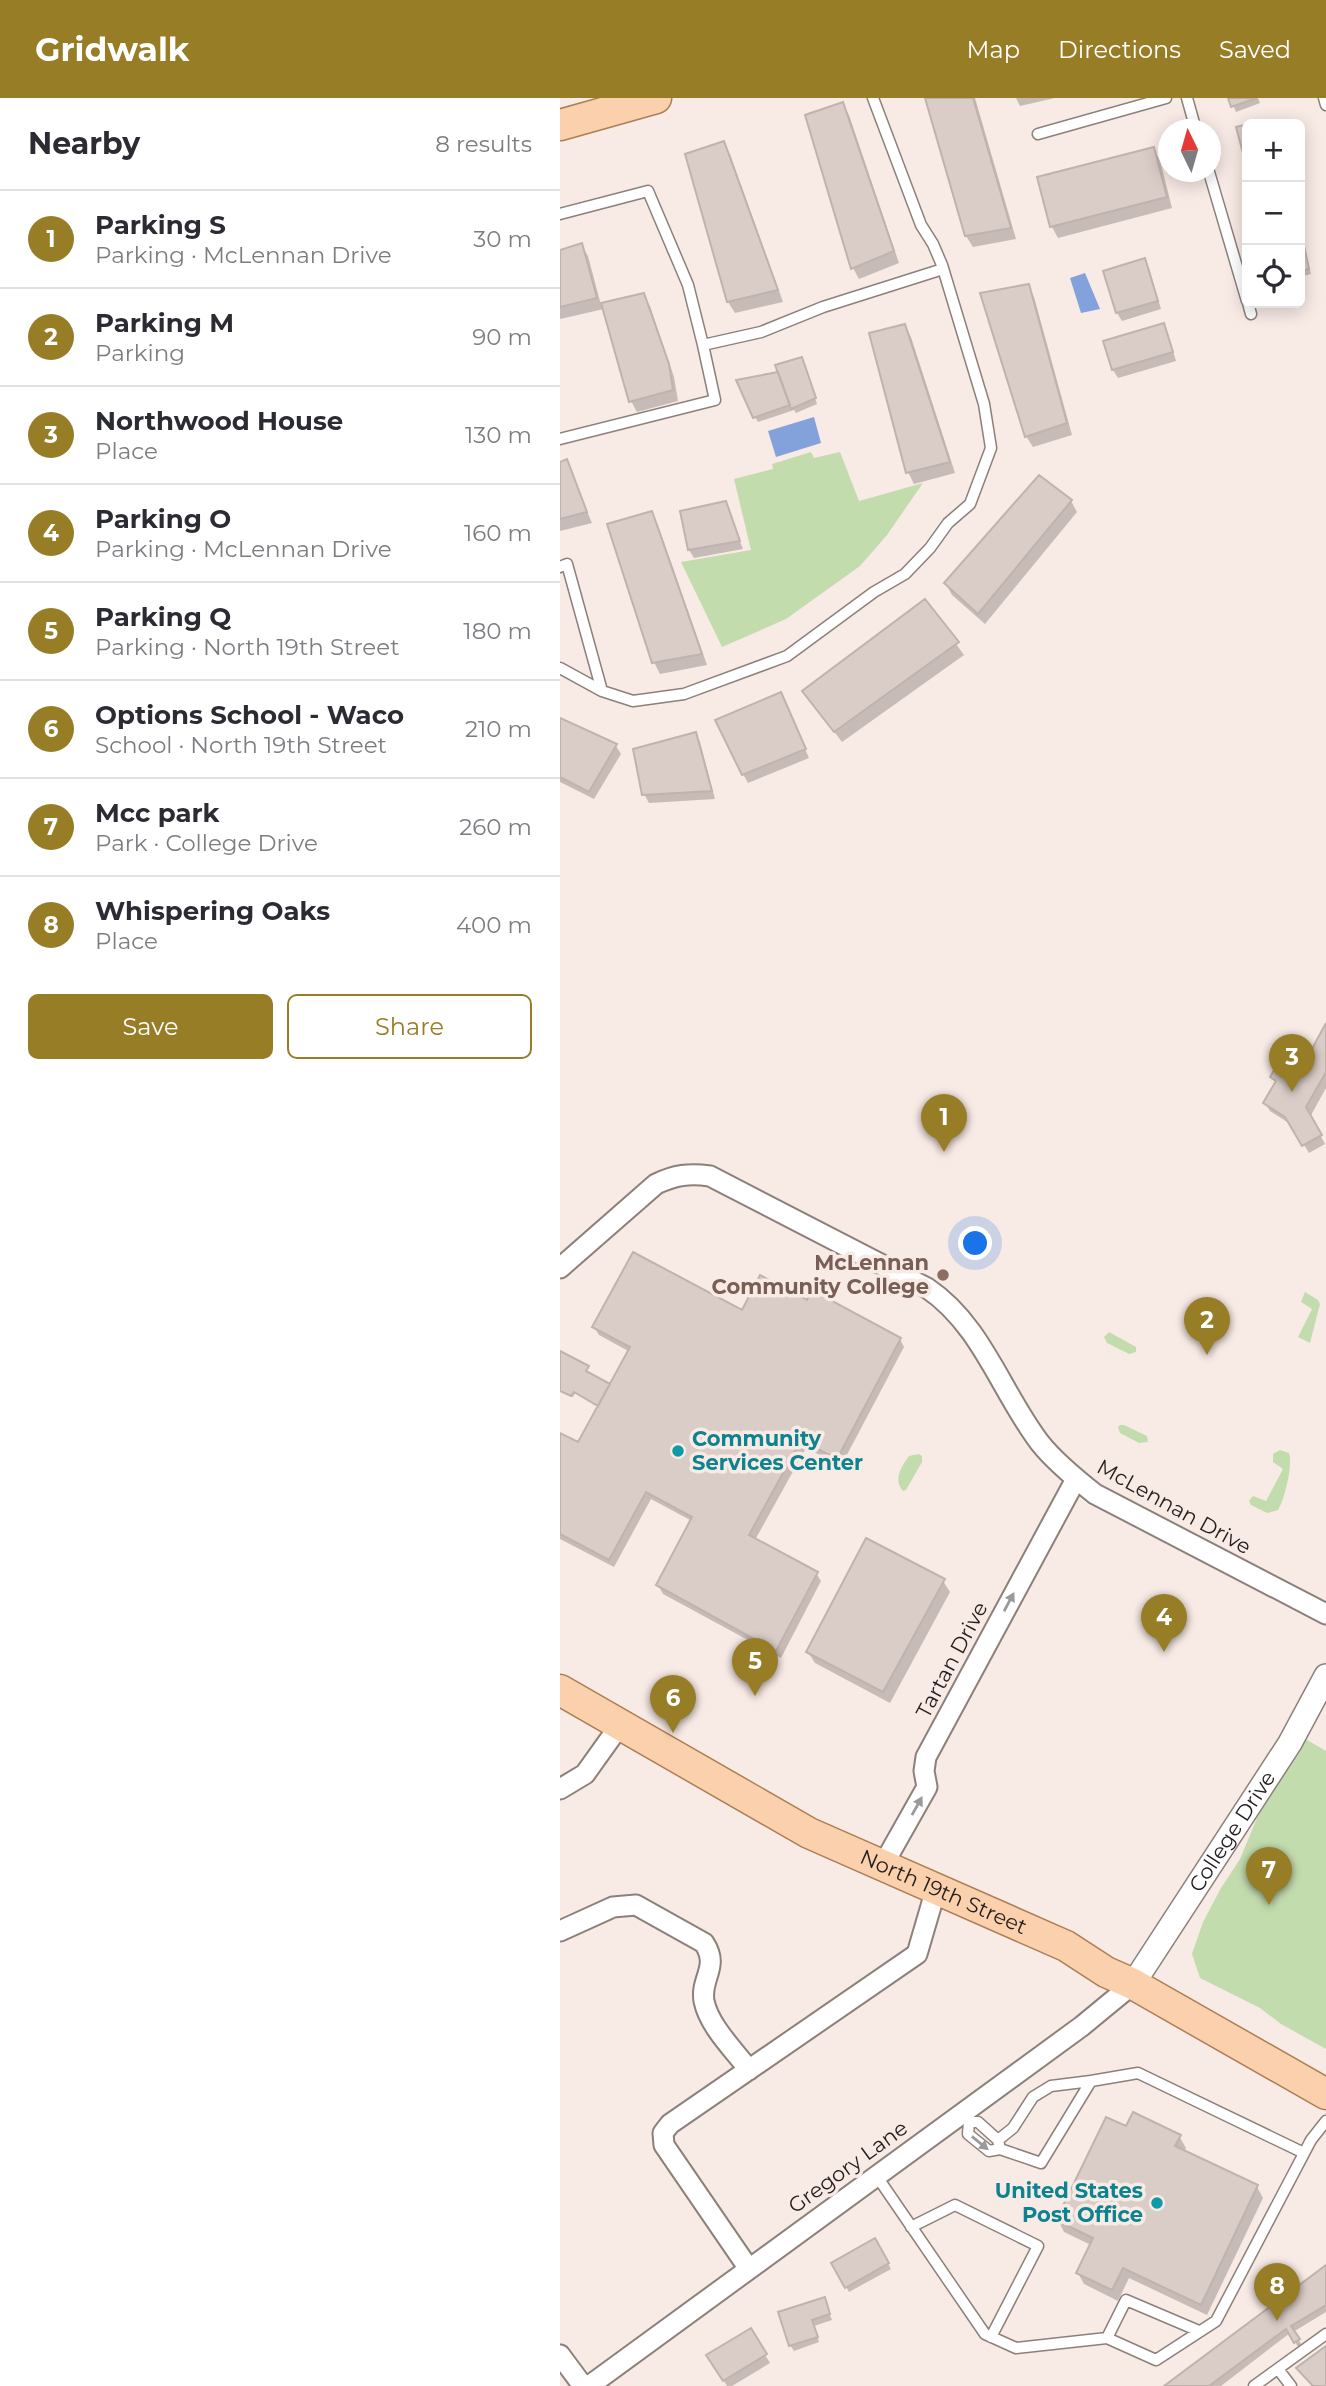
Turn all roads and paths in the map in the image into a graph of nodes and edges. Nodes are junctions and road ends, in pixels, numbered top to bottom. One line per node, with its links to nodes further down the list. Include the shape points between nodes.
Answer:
1 (656, 98): 8 (main road)
2 (873, 98): 12 (lane, via 921,225)
3 (1166, 98): 9 (lane)
4 (1187, 98): 7 (lane)
5 (1324, 98): 6 (lane)
6 (1326, 105)
7 (1193, 119)
8 (560, 125)
9 (1038, 134)
10 (1212, 182): 13 (lane)
11 (560, 214): 16 (lane, via 648,191 688,285)
12 (943, 269): 16 (lane, via 761,332); 20 (lane, via 989,428 991,448 970,504 905,574 787,656 684,694 633,701)
13 (1242, 285)
14 (1249, 308): 15 (lane)
15 (1251, 314)
16 (703, 345): 17 (lane, via 715,400)
17 (560, 439)
18 (560, 567): 20 (lane, via 567,564)
19 (560, 668): 20 (lane)
20 (602, 691)
21 (560, 1268): 22 (street, McLennan Drive, via 656,1184 675,1175 710,1176 946,1301 982,1346 1041,1444)
22 (1076, 1479): 23 (street, McLennan Drive, via 1095,1494); 28 (street, Tartan Drive, one-way to 22, via 927,1787 926,1757)
23 (1326, 1614)
24 (1326, 1676): 31 (street, College Drive, via 1290,1743)
25 (560, 1690): 26 (main road, North 19th Street)
26 (620, 1725): 27 (street, via 585,1774); 28 (main road, North 19th Street, via 809,1833)
27 (560, 1789)
28 (883, 1865): 29 (main road, North 19th Street)
29 (936, 1889): 31 (main road, North 19th Street, via 1066,1946); 32 (street, via 917,1954)
30 (560, 1931): 32 (street, via 613,1907 636,1905 704,1943 712,1962 704,2000 715,2024)
31 (1133, 1984): 34 (main road, North 19th Street); 35 (street, Gregory Lane)
32 (749, 2070): 41 (street, via 663,2133 664,2145)
33 (1091, 2081): 37 (lane, via 1051,2087 1032,2097); 37 (lane, via 1041,2163); 38 (lane, via 1138,2073)
34 (1326, 2094)
35 (964, 2118): 37 (lane, via 968,2134 989,2151); 39 (street, Gregory Lane)
36 (1326, 2121): 38 (lane)
37 (999, 2145)
38 (1304, 2153): 42 (lane, via 1216,2321)
39 (876, 2175): 40 (lane); 41 (street, Gregory Lane)
40 (911, 2227): 44 (lane); 44 (lane, via 955,2204 1038,2246)
41 (748, 2269): 49 (street, Gregory Lane)
42 (1199, 2331): 45 (lane, via 1156,2360); 45 (lane, via 1126,2300)
43 (1326, 2334): 47 (lane)
44 (991, 2337): 45 (lane, via 1016,2348)
45 (1107, 2339)
46 (560, 2355): 48 (street)
47 (1278, 2369): 50 (lane); 51 (lane)
48 (583, 2386)
49 (589, 2386)
50 (1254, 2386)
51 (1291, 2386)

